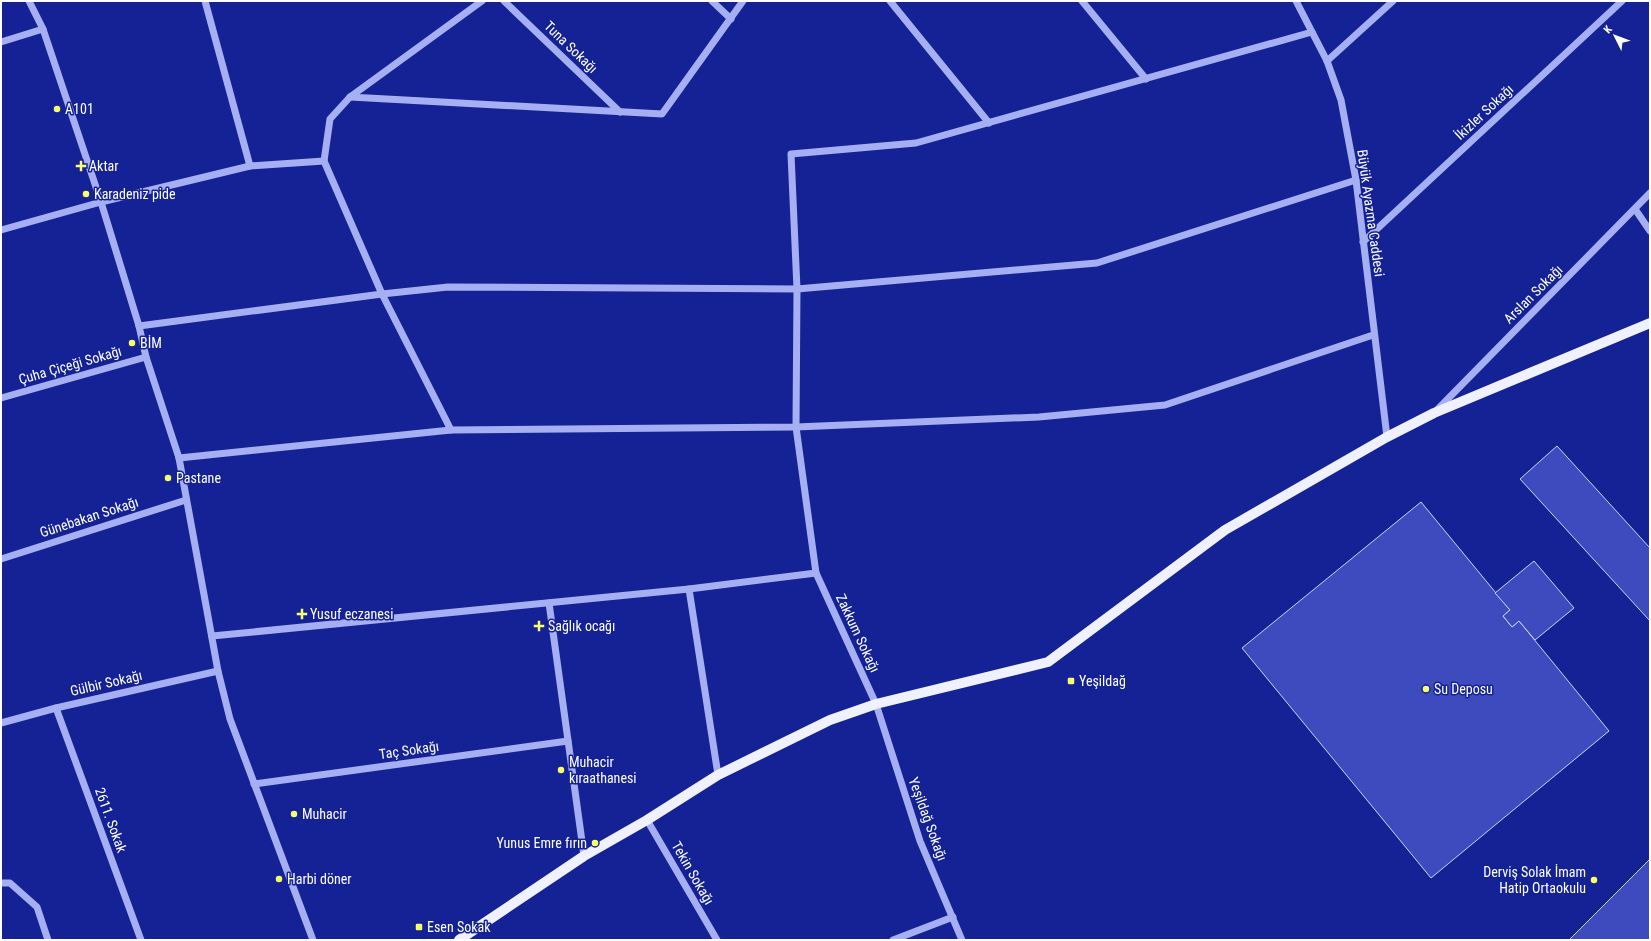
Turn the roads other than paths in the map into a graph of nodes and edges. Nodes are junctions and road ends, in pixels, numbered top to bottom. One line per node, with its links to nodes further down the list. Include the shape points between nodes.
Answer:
1 (29, 1): 13 (street)
2 (205, 1): 22 (street)
3 (482, 1): 18 (street)
4 (504, 1): 19 (street, Tuna Sokağı)
5 (712, 1): 12 (street)
6 (743, 1): 12 (street)
7 (890, 1): 20 (street)
8 (1082, 1): 17 (street)
9 (1296, 1): 14 (street, Büyük Ayazma Caddesi)
10 (1393, 1): 16 (street)
11 (1622, 1): 29 (street, İkizler Sokağı)
12 (731, 19): 19 (street, via 662,114)
13 (43, 29): 15 (street); 25 (street)
14 (1312, 32): 16 (street, Büyük Ayazma Caddesi); 17 (street)
15 (1, 42)
16 (1327, 60): 23 (street, Büyük Ayazma Caddesi, via 1341,100)
17 (1146, 79): 20 (street)
18 (350, 96): 19 (street); 21 (street, via 330,118)
19 (620, 112)
20 (989, 122): 30 (street, Zakkum Sokağı, via 916,143 791,154)
21 (324, 161): 22 (street); 31 (street)
22 (250, 166): 25 (street)
23 (1356, 180): 29 (street, Büyük Ayazma Caddesi); 30 (street, via 1097,263)
24 (1650, 193): 26 (street, Arslan Sokağı)
25 (101, 202): 27 (street); 33 (street)
26 (1635, 209): 28 (street); 37 (street, Arslan Sokağı)
27 (1, 230)
28 (1650, 231)
29 (1363, 242): 34 (street, Büyük Ayazma Caddesi)
30 (797, 289): 31 (street, via 448,288); 38 (street, Zakkum Sokağı)
31 (382, 294): 33 (street); 39 (street)
32 (1650, 323): 37 (main road)
33 (139, 326): 35 (street)
34 (1373, 335): 38 (street, via 1165,405 1039,418); 40 (street, Büyük Ayazma Caddesi)
35 (146, 357): 36 (street, Çuha Çiçeği Sokağı); 41 (street)
36 (1, 398)
37 (1434, 413): 40 (main road)
38 (796, 428): 39 (street); 44 (street, Zakkum Sokağı)
39 (451, 430): 41 (street)
40 (1387, 437): 49 (main road, via 1225,530 1048,662)
41 (179, 458): 42 (street)
42 (186, 500): 43 (street, Günebakan Sokağı); 47 (street)
43 (1, 559)
44 (816, 573): 45 (street); 49 (street, Zakkum Sokağı)
45 (689, 589): 46 (street); 53 (street)
46 (549, 603): 47 (street); 52 (street)
47 (212, 636): 48 (street)
48 (218, 671): 50 (street, Gülbir Sokağı); 54 (street, via 230,719)
49 (876, 704): 53 (main road, via 830,720); 58 (street, Yeşildağ Sokağı, via 920,842)
50 (56, 708): 51 (street, Gülbir Sokağı); 60 (street, 2611. Sokak)
51 (1, 723)
52 (568, 741): 54 (street, Taç Sokağı); 56 (street)
53 (718, 775): 55 (main road)
54 (254, 784): 61 (street)
55 (647, 820): 56 (main road); 63 (street, Tekin Sokağı)
56 (584, 856): 62 (main road)
57 (1, 883): 59 (street, via 10,883 37,907)
58 (953, 917): 64 (street); 65 (street, Yeşildağ Sokağı)
59 (48, 940)
60 (141, 940)
61 (313, 940)
62 (459, 940)
63 (717, 940)
64 (893, 940)
65 (962, 940)

